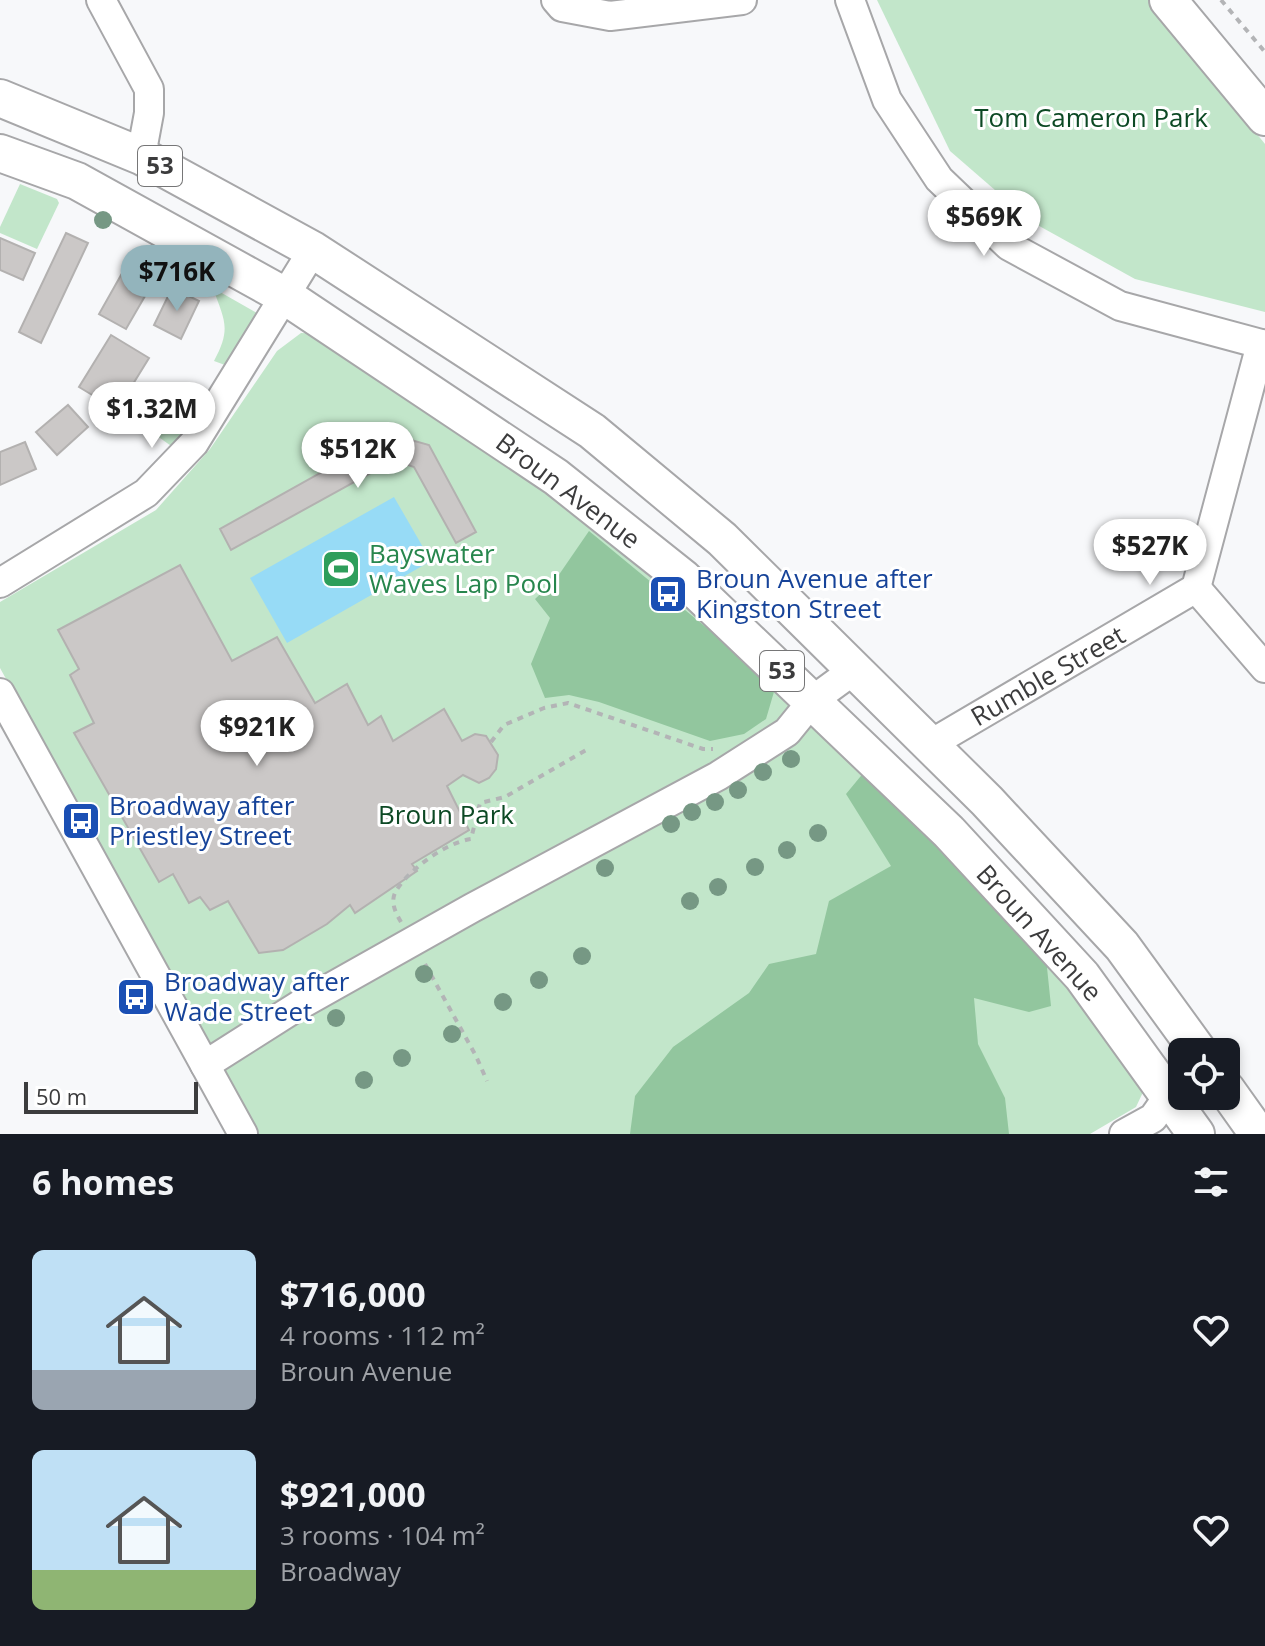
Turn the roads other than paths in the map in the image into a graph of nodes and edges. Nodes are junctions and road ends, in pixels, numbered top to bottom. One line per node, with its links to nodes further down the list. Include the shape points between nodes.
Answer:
1 (101, 0): 11 (street, via 149,89)
2 (556, 0): 3 (street, via 562,7 610,16)
3 (742, 0)
4 (850, 0): 14 (street, via 887,100 939,179 1009,246 1120,306)
5 (1168, 0): 9 (main road)
6 (1197, 0): 7 (main road)
7 (1265, 81)
8 (0, 98): 11 (main road, Broun Avenue / 53)
9 (1265, 117)
10 (0, 153): 13 (main road, Broun Avenue / 53, via 77,181)
11 (141, 156): 12 (main road, Broun Avenue / 53)
12 (313, 250): 13 (street); 18 (main road, Broun Avenue / 53, via 592,431 722,539)
13 (285, 296): 15 (street, via 194,443 146,493); 20 (main road, Broun Avenue / 53, via 556,477 683,578)
14 (1263, 344): 16 (street)
15 (0, 583)
16 (1196, 588): 17 (street); 21 (street, Rumble Street)
17 (1265, 668)
18 (854, 670): 20 (street); 21 (main road, Broun Avenue / 53)
19 (0, 693): 23 (street)
20 (813, 700): 23 (street, via 787,732 718,776 298,1006); 24 (main road, Broun Avenue / 53, via 949,832 1082,976)
21 (929, 745): 22 (main road, Broun Avenue / 53, via 1122,946)
22 (1189, 1038)
23 (205, 1065): 28 (street)
24 (1168, 1091)
25 (1168, 1097): 29 (street, via 1153,1118)
26 (1240, 1109): 31 (main road)
27 (1180, 1110): 30 (main road, Broun Avenue / 53)
28 (243, 1134)
29 (1124, 1134)
30 (1196, 1134)
31 (1258, 1134)

